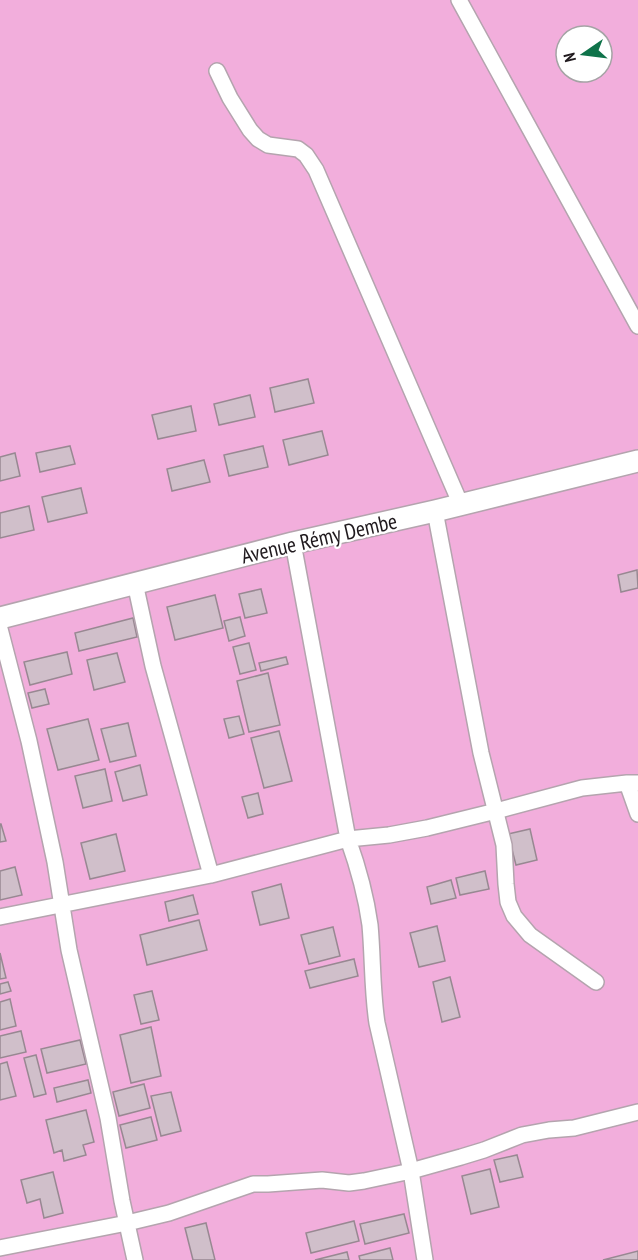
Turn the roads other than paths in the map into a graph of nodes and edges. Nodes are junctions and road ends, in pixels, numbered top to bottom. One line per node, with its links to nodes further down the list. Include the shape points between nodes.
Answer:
1 (459, 0): 3 (street)
2 (218, 71): 5 (street, via 230,98 258,139 268,145 298,149 316,170)
3 (638, 326)
4 (638, 461): 5 (street, Avenue Rémy Dembe)
5 (461, 505): 6 (street, Avenue Rémy Dembe)
6 (435, 511): 7 (street, Avenue Rémy Dembe); 12 (street, via 481,753)
7 (293, 543): 8 (street, Avenue Rémy Dembe); 14 (street)
8 (135, 583): 9 (street, Avenue Rémy Dembe); 15 (street, via 153,666)
9 (0, 618)
10 (0, 629): 16 (street, via 29,741)
11 (632, 783): 12 (street, via 582,788); 13 (street)
12 (496, 811): 14 (street, via 427,828); 18 (street, via 504,845 508,902 514,916 530,935)
13 (638, 814)
14 (348, 839): 15 (street); 20 (street, via 360,871 369,925 373,1001)
15 (211, 875): 16 (street)
16 (63, 904): 17 (street); 21 (street, via 69,950 108,1118)
17 (0, 917)
18 (597, 981)
19 (638, 1112): 20 (street, via 574,1128 522,1135)
20 (411, 1171): 21 (street, via 349,1183 322,1180 253,1184 170,1213); 24 (street)
21 (127, 1223): 22 (street); 23 (street)
22 (0, 1248)
23 (135, 1260)
24 (425, 1260)

